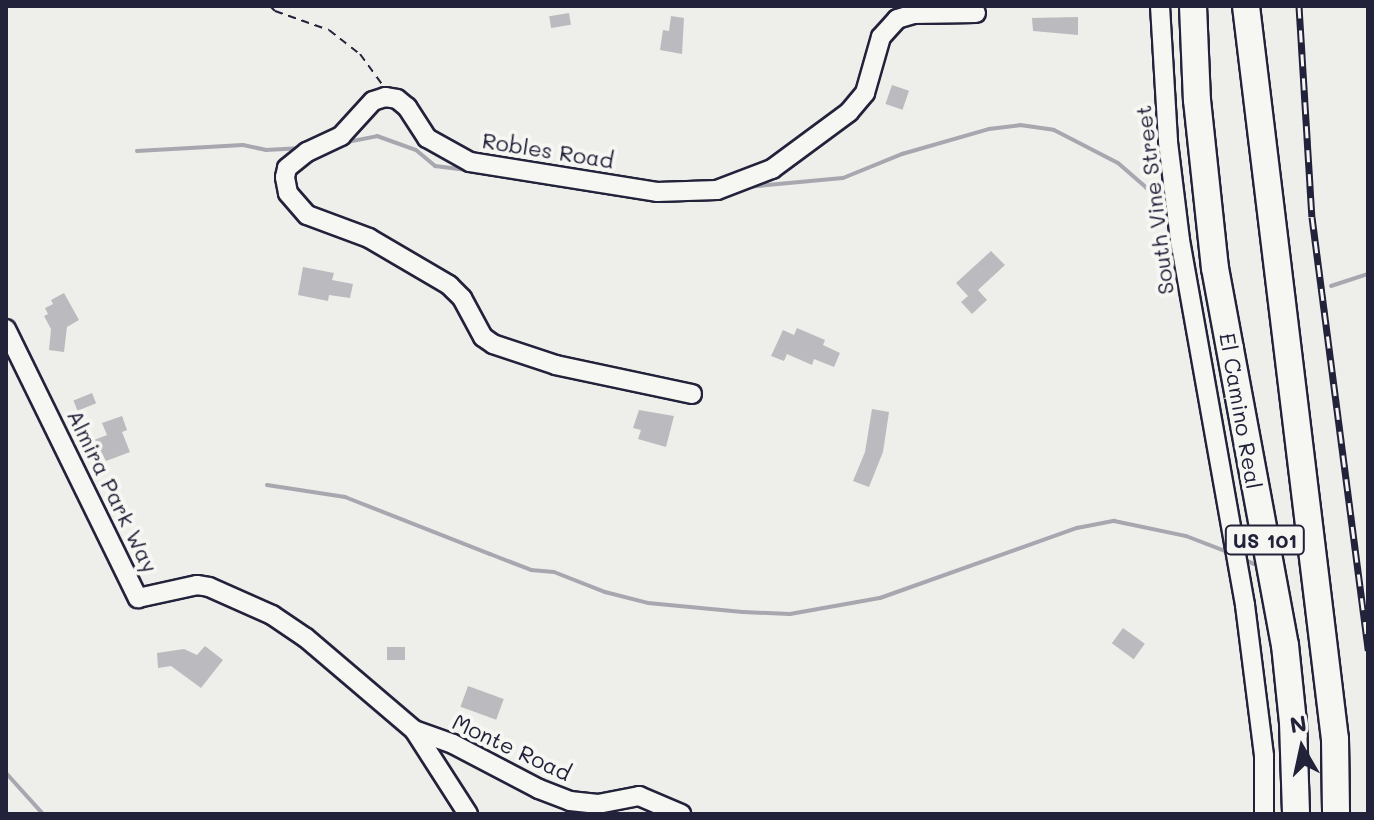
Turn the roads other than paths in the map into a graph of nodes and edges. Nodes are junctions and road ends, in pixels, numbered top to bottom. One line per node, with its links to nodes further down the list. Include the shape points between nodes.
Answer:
1 (1160, 6): 10 (street, South Vine Street, via 1181,246 1237,559 1259,710)
2 (1193, 6): 11 (highway, El Camino Real / US 101, via 1215,268 1285,645)
3 (1246, 6): 12 (highway, US 101, via 1335,739)
4 (976, 13): 6 (street, Robles Road, via 897,19 881,37 865,93 849,112 772,169 717,190 657,192 470,162 427,138 407,107 385,97 373,101 352,127 287,168 293,201 307,215 369,238 449,285 493,344 556,365)
5 (6, 329): 7 (street, Almira Park Way, via 138,598 197,585 229,594 306,638)
6 (692, 394)
7 (414, 730): 8 (street); 9 (street, Monte Road, via 570,801 598,804 639,796)
8 (468, 814)
9 (681, 814)
10 (1264, 814)
11 (1296, 814)
12 (1336, 814)

